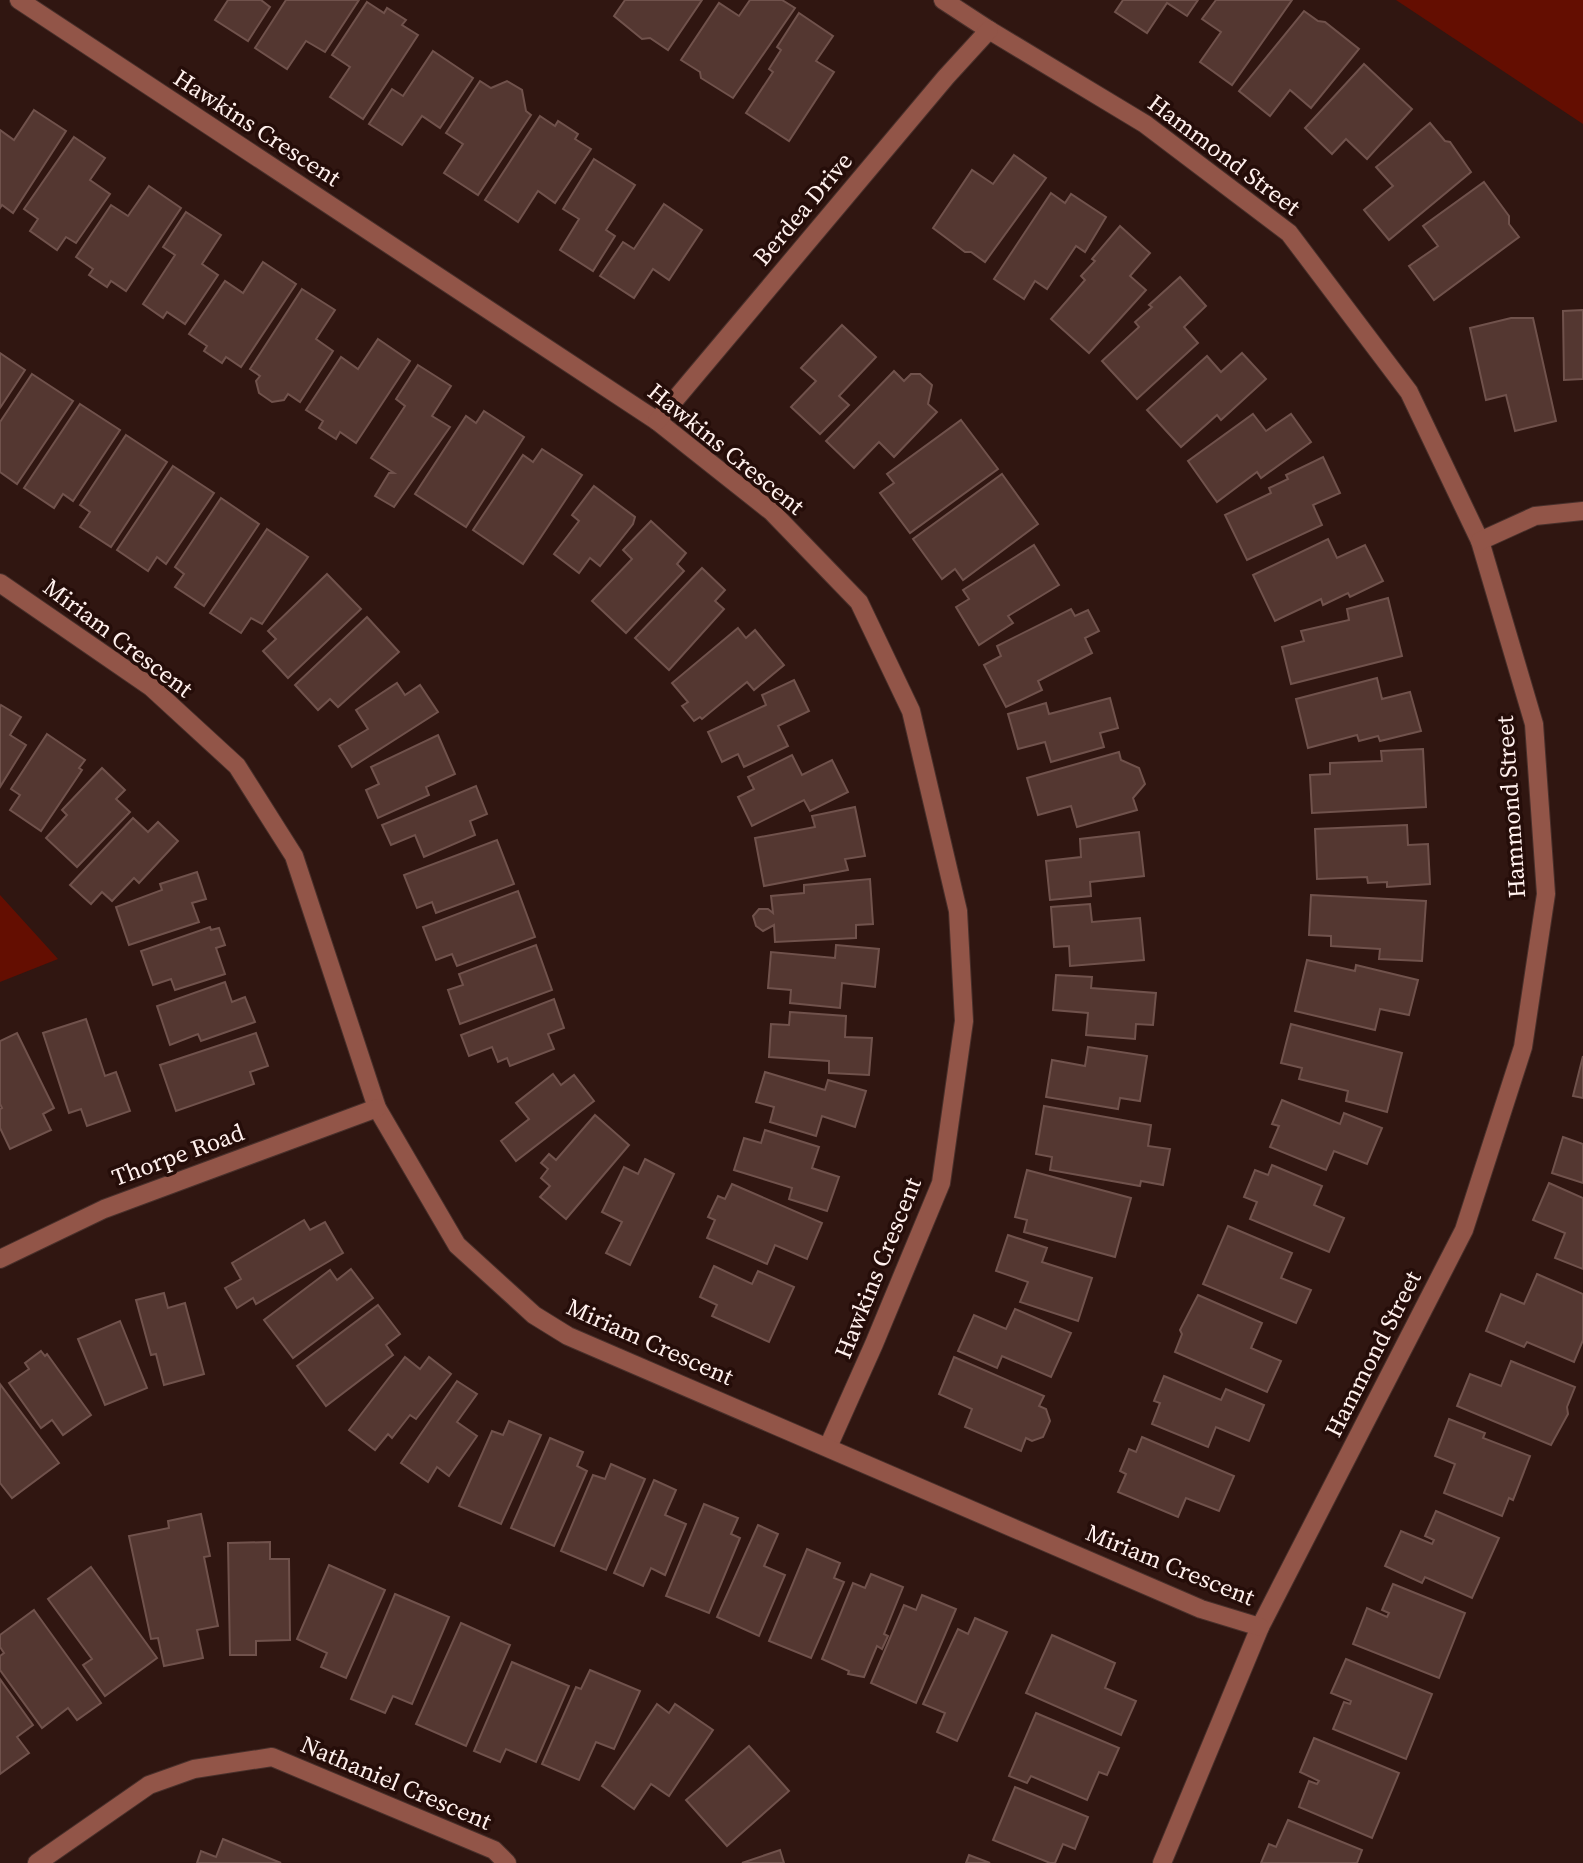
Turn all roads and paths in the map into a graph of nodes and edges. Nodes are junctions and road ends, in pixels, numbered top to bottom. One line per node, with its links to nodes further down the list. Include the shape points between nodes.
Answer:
1 (19, 0): 4 (street, Hawkins Crescent)
2 (943, 0): 3 (street, Hammond Street)
3 (989, 30): 4 (street, Berdea Drive); 6 (street, Hammond Street, via 1145,124 1289,233 1409,392)
4 (657, 421): 10 (street, Hawkins Crescent, via 772,512 859,601 911,711 958,911 964,1021 941,1183)
5 (1583, 511): 6 (street, via 1535,516)
6 (1480, 541): 11 (street, Hammond Street, via 1534,724 1546,894 1523,1047 1464,1230)
7 (0, 583): 8 (street, Miriam Crescent, via 151,687 237,766 294,856)
8 (377, 1108): 9 (street, Thorpe Road, via 104,1209); 10 (street, Miriam Crescent, via 457,1245 534,1315 568,1336)
9 (0, 1259)
10 (828, 1447): 11 (street, Miriam Crescent, via 1201,1609)
11 (1260, 1627): 14 (street, Hammond Street)
12 (37, 1863): 13 (street, Nathaniel Crescent, via 149,1785 194,1769 272,1757 494,1850)
13 (507, 1863)
14 (1161, 1863)

